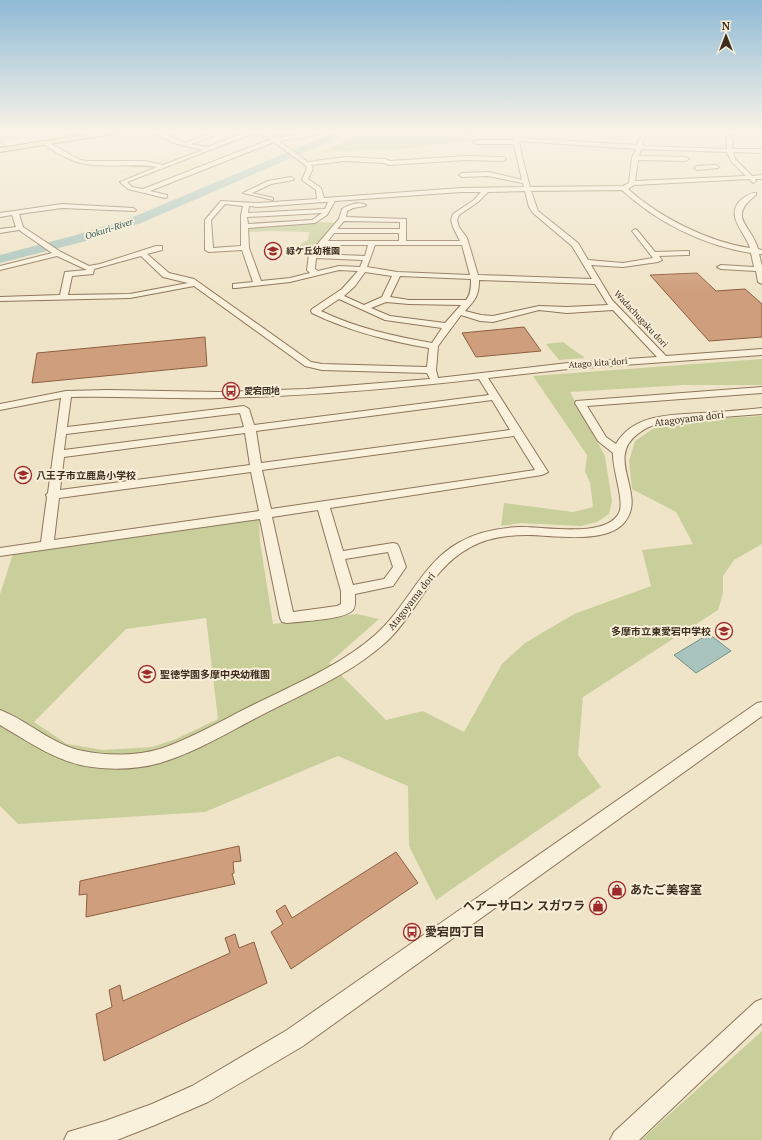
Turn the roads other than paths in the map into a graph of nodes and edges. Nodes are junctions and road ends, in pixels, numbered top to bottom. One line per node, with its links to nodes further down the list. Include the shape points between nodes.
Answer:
1 (126, 184): 11 (street)
2 (160, 184): 11 (street)
3 (270, 184): 12 (street)
4 (312, 184): 17 (street, via 319,189)
5 (523, 184): 8 (street)
6 (632, 184): 9 (street)
7 (754, 184): 13 (street)
8 (526, 186): 9 (street); 10 (street); 48 (street, Wadachugaku dori, via 535,212 571,241)
9 (624, 188): 36 (street, via 635,201 661,218)
10 (486, 190): 16 (street); 35 (street, via 476,201 455,216 456,227)
11 (143, 191): 14 (street)
12 (269, 194): 17 (street); 19 (street)
13 (754, 194): 15 (street); 41 (street, via 743,202 739,221)
14 (165, 196)
15 (762, 198)
16 (332, 200): 17 (street); 21 (street)
17 (321, 201)
18 (379, 204): 25 (street, via 346,207)
19 (246, 205): 24 (street); 40 (street, via 223,202 208,220 209,250)
20 (133, 210): 22 (street, via 62,206)
21 (326, 211): 24 (street); 26 (street, via 313,222)
22 (15, 213): 23 (street); 27 (street)
23 (0, 215)
24 (244, 215): 26 (street)
25 (342, 219): 29 (street); 30 (street, via 404,220)
26 (244, 226): 40 (street)
27 (20, 228): 28 (street); 43 (street)
28 (0, 231)
29 (332, 231): 30 (street); 32 (street)
30 (403, 231): 34 (street)
31 (636, 231): 45 (street)
32 (323, 243): 33 (street); 46 (street)
33 (372, 243): 34 (street); 47 (street)
34 (402, 243): 35 (street)
35 (464, 243): 56 (street)
36 (722, 243): 37 (street); 41 (street)
37 (714, 246)
38 (762, 246): 41 (street)
39 (159, 248): 44 (street)
40 (245, 248): 60 (street)
41 (756, 249): 53 (street)
42 (686, 253): 45 (street)
43 (58, 254): 50 (street); 51 (street)
44 (142, 254): 51 (street); 59 (street, via 166,275 192,281)
45 (653, 254): 48 (street, via 658,260 623,265)
46 (314, 256): 47 (street); 54 (street, via 311,270)
47 (368, 258): 52 (street)
48 (586, 262): 57 (street, Wadachugaku dori)
49 (721, 267): 53 (street)
50 (0, 268)
51 (91, 268): 63 (street, via 90,272 68,274)
52 (363, 269): 54 (street, via 339,268); 55 (street); 62 (street, via 353,285)
53 (758, 269): 58 (street)
54 (317, 274): 60 (street)
55 (397, 274): 56 (street); 65 (street)
56 (475, 277): 57 (street); 66 (street, via 474,294)
57 (597, 282): 67 (street, Wadachugaku dori)
58 (762, 282)
59 (194, 284): 63 (street, via 130,296); 74 (street, via 308,364 322,367)
60 (258, 284): 61 (street)
61 (236, 286)
62 (338, 296): 68 (street); 71 (street, via 315,311 364,332)
63 (64, 297): 64 (street)
64 (0, 299)
65 (386, 299): 66 (street); 68 (street)
66 (469, 303): 69 (street)
67 (614, 307): 69 (street, via 567,310 539,308 494,319); 73 (street, Wadachugaku dori)
68 (363, 308): 70 (street, via 388,318)
69 (459, 312): 70 (street)
70 (447, 326): 71 (street)
71 (434, 346): 74 (street)
72 (762, 352): 73 (street, Atago kita dori)
73 (663, 358): 75 (street, Atago kita dori)
74 (431, 370): 76 (street)
75 (481, 375): 76 (street, Atago kita dori); 79 (street)
76 (435, 381): 78 (street, Atago kita dori, via 375,388 274,394)
77 (762, 390): 85 (street, via 580,403 602,439)
78 (66, 394): 80 (street, Atago kita dori); 83 (street)
79 (496, 397): 82 (street); 84 (street)
80 (0, 407)
81 (762, 411): 85 (street, Atagoyama dori, via 656,421 631,432 622,441)
82 (250, 428): 83 (street, via 244,409); 86 (street); 87 (street)
83 (61, 431): 86 (street)
84 (518, 432): 87 (street); 89 (street, via 542,472)
85 (618, 451): 96 (street, Atagoyama dori, via 618,463 627,498 626,512 617,523 587,533 525,531 496,534 464,545 437,566 396,624 352,661 199,739 159,756 92,760 63,753)
86 (58, 454): 88 (street)
87 (256, 468): 88 (street); 90 (street)
88 (52, 496): 91 (street)
89 (323, 505): 90 (street); 93 (street)
90 (266, 514): 91 (street); 94 (street, via 287,618 348,607)
91 (47, 545): 92 (street)
92 (0, 552)
93 (338, 556): 94 (street); 94 (street, via 393,547 400,566 388,583)
94 (348, 591)
95 (762, 708): 98 (street, via 295,1038 200,1094 155,1114)
96 (0, 717)
97 (762, 1009): 99 (street)
98 (76, 1140)
99 (622, 1140)

